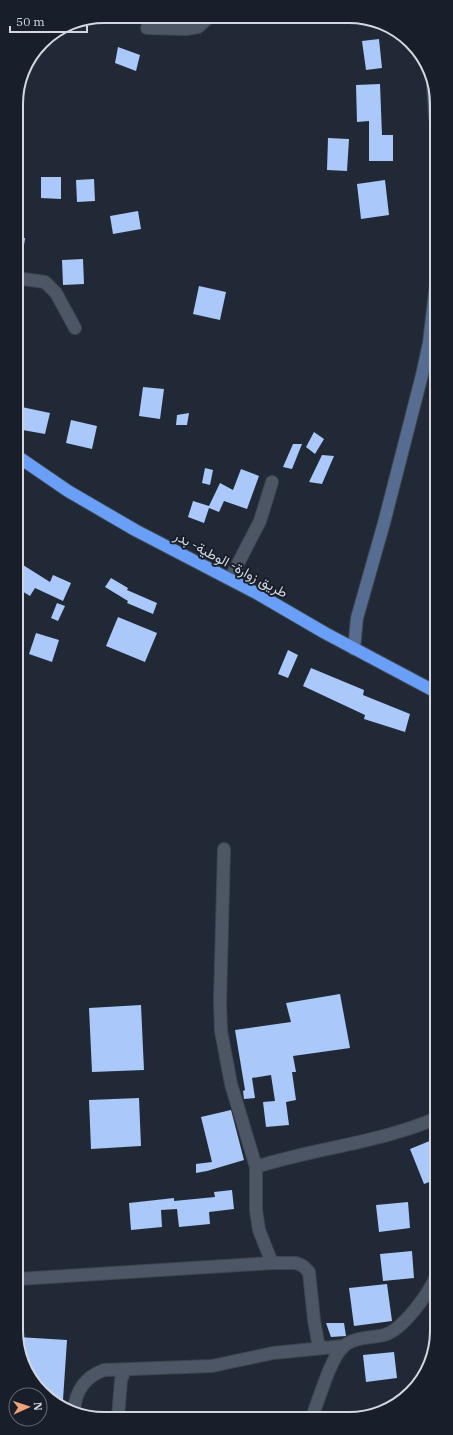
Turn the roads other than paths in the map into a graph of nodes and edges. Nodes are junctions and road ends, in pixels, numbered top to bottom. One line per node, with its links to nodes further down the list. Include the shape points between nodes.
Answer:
1 (202, 23): 2 (street, via 198,27 186,29)
2 (147, 28)
3 (23, 279): 5 (street, via 45,282 56,293)
4 (430, 326): 9 (street, via 425,361 357,618)
5 (76, 328)
6 (23, 460): 8 (highway, طريق زوارة- الوطية- بدر, via 109,515)
7 (272, 482): 8 (street, via 260,521)
8 (230, 579): 9 (highway, طريق زوارة- الوطية- بدر)
9 (354, 649): 10 (highway, طريق زوارة- الوطية- بدر)
10 (430, 689)
11 (224, 849): 13 (street, via 221,1030 231,1084)
12 (430, 1121): 13 (street, via 409,1129 300,1154)
13 (256, 1167): 14 (street, via 257,1217)
14 (272, 1262): 15 (street); 18 (street, via 296,1263 309,1272)
15 (23, 1279)
16 (430, 1285): 17 (street, via 393,1332 352,1341)
17 (344, 1346): 18 (street); 22 (street, via 333,1363)
18 (319, 1348): 19 (street, via 273,1353 212,1366)
19 (125, 1370): 20 (street, via 104,1370 86,1380 79,1389); 21 (street, via 121,1380)
20 (75, 1407)
21 (118, 1412)
22 (314, 1412)

